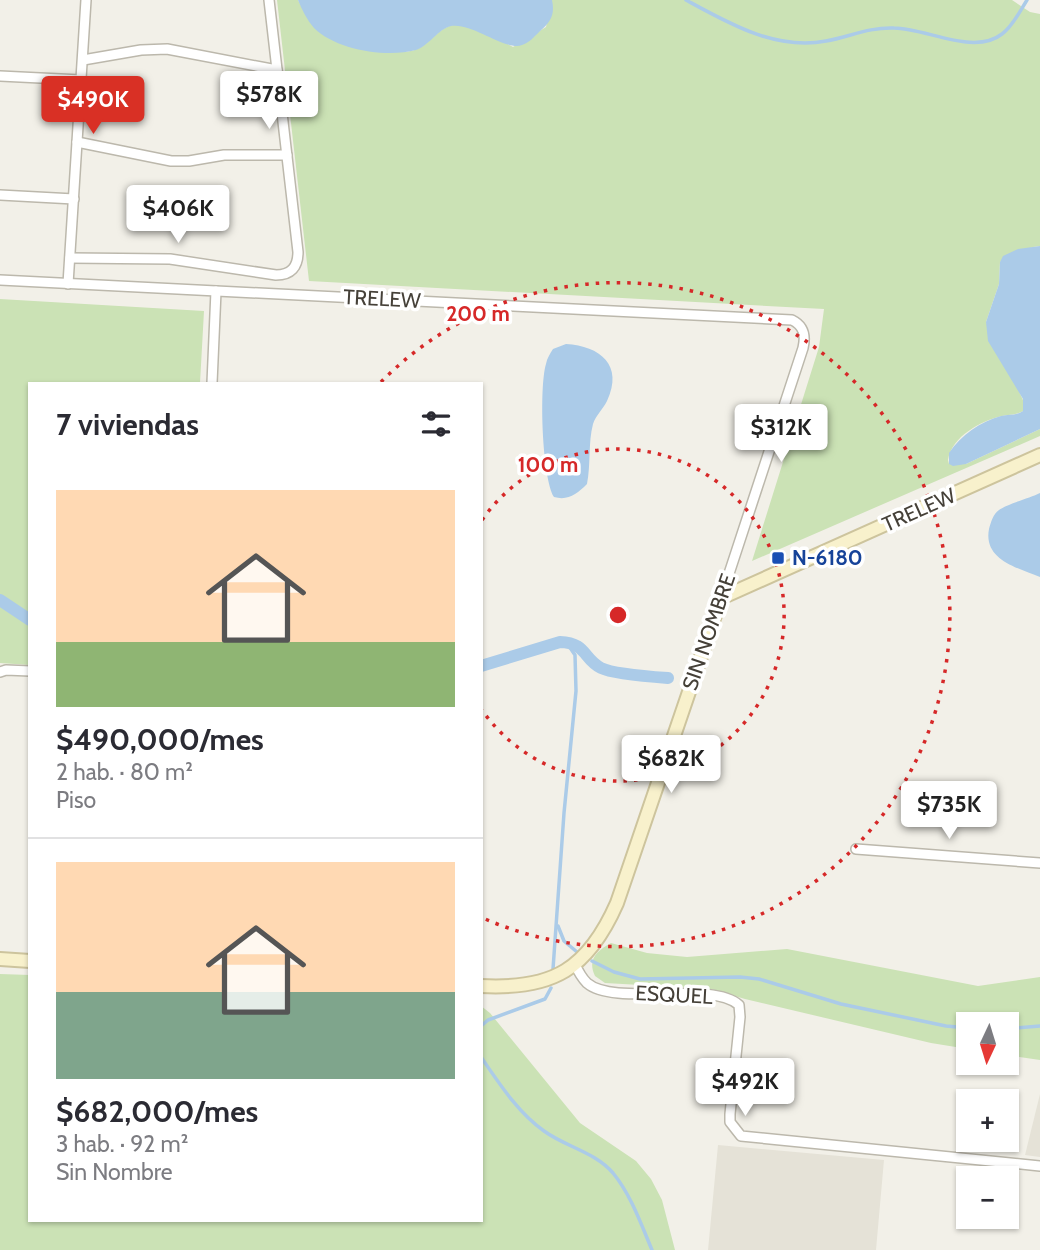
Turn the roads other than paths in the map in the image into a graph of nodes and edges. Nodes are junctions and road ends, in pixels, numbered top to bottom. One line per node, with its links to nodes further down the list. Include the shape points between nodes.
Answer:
1 (86, 0): 3 (street)
2 (269, 0): 4 (street)
3 (83, 60): 4 (street, via 167,49); 6 (street)
4 (277, 70): 8 (street)
5 (0, 76): 6 (street)
6 (81, 80): 7 (street)
7 (77, 142): 8 (street, via 171,161); 10 (street)
8 (287, 155): 11 (street, via 298,252 295,268 286,274 170,259)
9 (0, 195): 10 (street)
10 (74, 199): 11 (street)
11 (70, 258): 13 (street)
12 (0, 280): 13 (street, TRELEW)
13 (68, 284): 14 (street, TRELEW)
14 (216, 291): 15 (street, TRELEW, via 784,319); 16 (street)
15 (803, 328): 18 (street, SIN NOMBRE, via 803,348)
16 (212, 382)
17 (1040, 455): 18 (main road, TRELEW)
18 (721, 598): 25 (main road, SIN NOMBRE, via 617,903 600,936)
19 (28, 671): 20 (street)
20 (0, 673)
21 (856, 849): 22 (street)
22 (1040, 863)
23 (0, 959): 24 (main road)
24 (28, 961)
25 (575, 964): 26 (main road, via 529,986); 27 (street, ESQUEL, via 586,982 604,990 720,997 739,1005 730,1122 741,1136)
26 (483, 986)
27 (1040, 1166)

